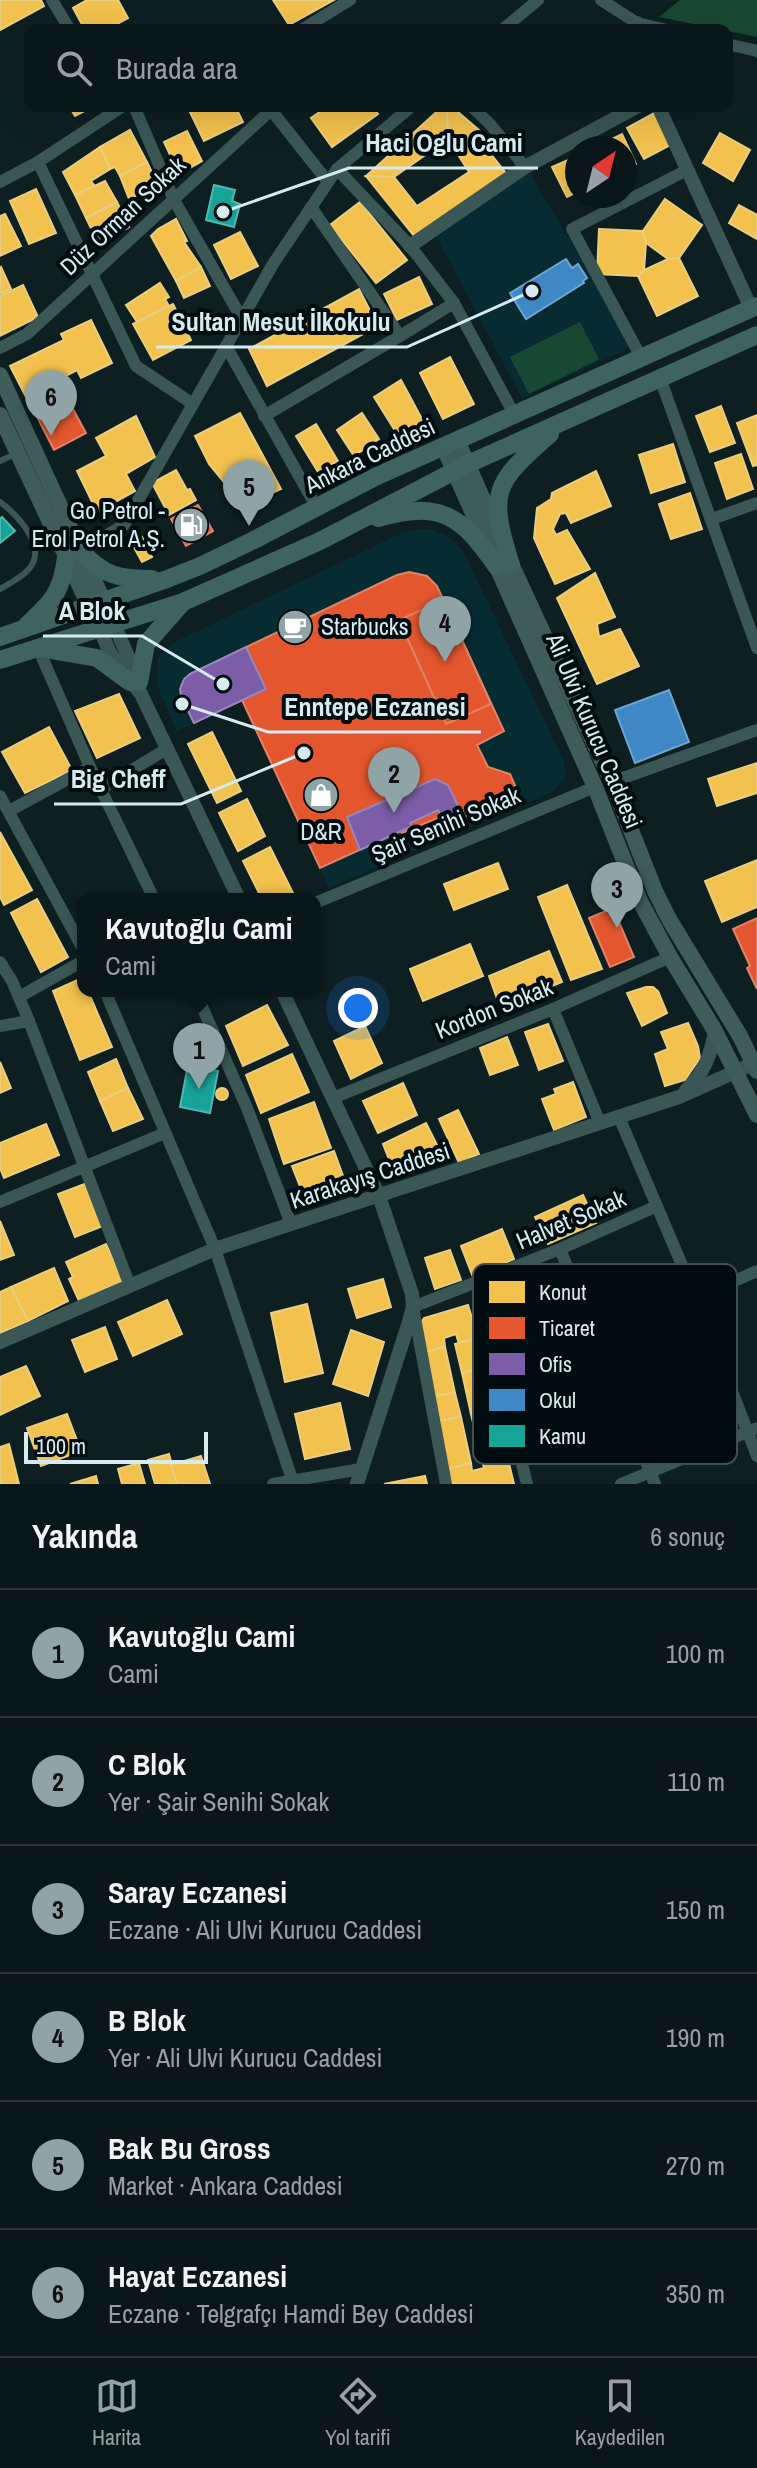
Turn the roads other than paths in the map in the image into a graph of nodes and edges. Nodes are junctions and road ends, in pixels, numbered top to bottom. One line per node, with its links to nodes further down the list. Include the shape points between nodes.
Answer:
1 (52, 0): 5 (street)
2 (350, 0): 6 (street)
3 (538, 0): 7 (street)
4 (601, 0): 8 (street)
5 (66, 24)
6 (311, 24)
7 (509, 24)
8 (633, 24)
9 (733, 45): 10 (street)
10 (757, 50)
11 (112, 112): 19 (street)
12 (137, 112): 25 (street)
13 (266, 112): 25 (street, Düz Orman Sokak)
14 (273, 112): 24 (street)
15 (405, 112): 21 (street)
16 (477, 112): 20 (street)
17 (627, 112): 20 (street)
18 (661, 112): 22 (street)
19 (38, 162): 23 (street); 28 (street)
20 (525, 167): 27 (street)
21 (337, 169): 24 (street); 27 (street)
22 (687, 170): 30 (street); 36 (street, via 572,229)
23 (0, 182)
24 (328, 182): 26 (street)
25 (174, 200): 28 (street, Düz Orman Sokak); 31 (street)
26 (311, 207): 31 (street); 33 (street)
27 (410, 246): 29 (street)
28 (92, 275): 35 (street, Düz Orman Sokak, via 27,334); 39 (street, via 136,366)
29 (454, 303): 33 (street); 40 (street)
30 (754, 307): 36 (main road, Ankara Caddesi)
31 (242, 319): 34 (street)
32 (757, 335): 38 (main road, Ankara Caddesi)
33 (400, 336): 42 (street)
34 (226, 346): 39 (street); 42 (street)
35 (0, 348)
36 (641, 357): 40 (main road, Ankara Caddesi)
37 (0, 375): 53 (main road)
38 (660, 378): 43 (main road, Ankara Caddesi); 51 (street)
39 (193, 404): 53 (street, via 124,525)
40 (514, 414): 44 (main road, Ankara Caddesi)
41 (0, 415): 45 (main road)
42 (264, 416): 50 (street)
43 (565, 420): 47 (main road, Ankara Caddesi); 54 (main road, via 513,467 500,489)
44 (450, 443): 47 (main road, Ali Ulvi Kurucu Caddesi); 50 (main road, Ankara Caddesi)
45 (17, 453): 46 (lane); 53 (main road)
46 (0, 461)
47 (461, 467): 52 (main road, Ankara Caddesi); 54 (main road, Ali Ulvi Kurucu Caddesi)
48 (0, 502): 56 (lane, via 22,521 35,558 26,572)
49 (757, 503): 51 (street)
50 (317, 508): 55 (main road, Ankara Caddesi)
51 (712, 519): 61 (street)
52 (320, 541): 54 (main road, via 381,516 435,512 470,531); 57 (main road, Ankara Caddesi)
53 (74, 554): 55 (main road, via 121,578); 58 (main road); 60 (main road, via 57,593)
54 (504, 566): 70 (main road, Ali Ulvi Kurucu Caddesi); 71 (main road, Ali Ulvi Kurucu Caddesi)
55 (167, 579): 58 (main road, Ankara Caddesi)
56 (0, 589)
57 (183, 602): 59 (main road, Ankara Caddesi); 66 (main road, via 146,644)
58 (97, 603): 59 (main road); 60 (main road, Ankara Caddesi)
59 (107, 627): 63 (main road, Ankara Caddesi); 66 (street, via 110,653)
60 (24, 628): 62 (main road, Ankara Caddesi)
61 (754, 631): 64 (street)
62 (0, 637)
63 (38, 648): 65 (main road, Ankara Caddesi); 66 (main road, via 97,658); 69 (street)
64 (757, 648)
65 (0, 660)
66 (136, 686): 68 (street)
67 (757, 730): 70 (street)
68 (168, 748): 72 (street); 76 (street)
69 (90, 767): 72 (street); 74 (street)
70 (612, 782): 90 (main road, Ali Ulvi Kurucu Caddesi, via 662,905)
71 (595, 787): 77 (street, Şair Senihi Sokak); 79 (main road, Ali Ulvi Kurucu Caddesi, via 640,901)
72 (101, 789): 75 (street)
73 (0, 796): 74 (street)
74 (9, 811): 78 (street)
75 (151, 893)
76 (236, 893)
77 (321, 901)
78 (77, 938)
79 (670, 957): 86 (street, Kordon Sokak); 89 (main road, Ali Ulvi Kurucu Caddesi)
80 (0, 962): 82 (street)
81 (77, 964): 82 (street)
82 (19, 997): 87 (street)
83 (108, 997): 97 (street)
84 (198, 997): 102 (street)
85 (285, 997): 93 (street)
86 (553, 1009): 93 (street, Kordon Sokak); 96 (street)
87 (29, 1021): 88 (street); 98 (street)
88 (0, 1026)
89 (715, 1031): 91 (main road, Ali Ulvi Kurucu Caddesi); 92 (street, via 705,1067)
90 (756, 1066): 91 (street, Karakayış Caddesi)
91 (737, 1072): 92 (street, Karakayış Caddesi); 94 (main road, Ali Ulvi Kurucu Caddesi)
92 (679, 1097): 95 (street, Karakayış Caddesi)
93 (333, 1098): 99 (street)
94 (757, 1115)
95 (619, 1117): 96 (street, Karakayış Caddesi); 101 (street)
96 (600, 1123): 99 (street, Karakayış Caddesi)
97 (165, 1133): 98 (street); 103 (street)
98 (86, 1166): 100 (street); 111 (street)
99 (379, 1196): 102 (street, Karakayış Caddesi); 112 (street)
100 (0, 1202)
101 (657, 1206): 104 (street, Halvet Sokak); 107 (street)
102 (291, 1224): 103 (street, Karakayış Caddesi)
103 (215, 1249): 111 (street, Karakayış Caddesi); 121 (street)
104 (560, 1249): 105 (street, Halvet Sokak); 106 (street)
105 (524, 1264)
106 (566, 1264)
107 (682, 1264)
108 (757, 1271): 109 (street)
109 (737, 1280)
110 (473, 1285): 112 (street, Halvet Sokak)
111 (130, 1286): 113 (street, Karakayış Caddesi)
112 (413, 1307): 119 (street); 123 (street)
113 (0, 1342)
114 (737, 1395): 115 (street)
115 (752, 1430): 116 (street)
116 (757, 1456)
117 (522, 1464): 124 (street)
118 (681, 1464): 120 (street)
119 (359, 1477): 121 (street)
120 (652, 1478): 125 (street)
121 (292, 1479): 122 (street)
122 (273, 1484)
123 (446, 1484)
124 (527, 1484)
125 (621, 1484)

